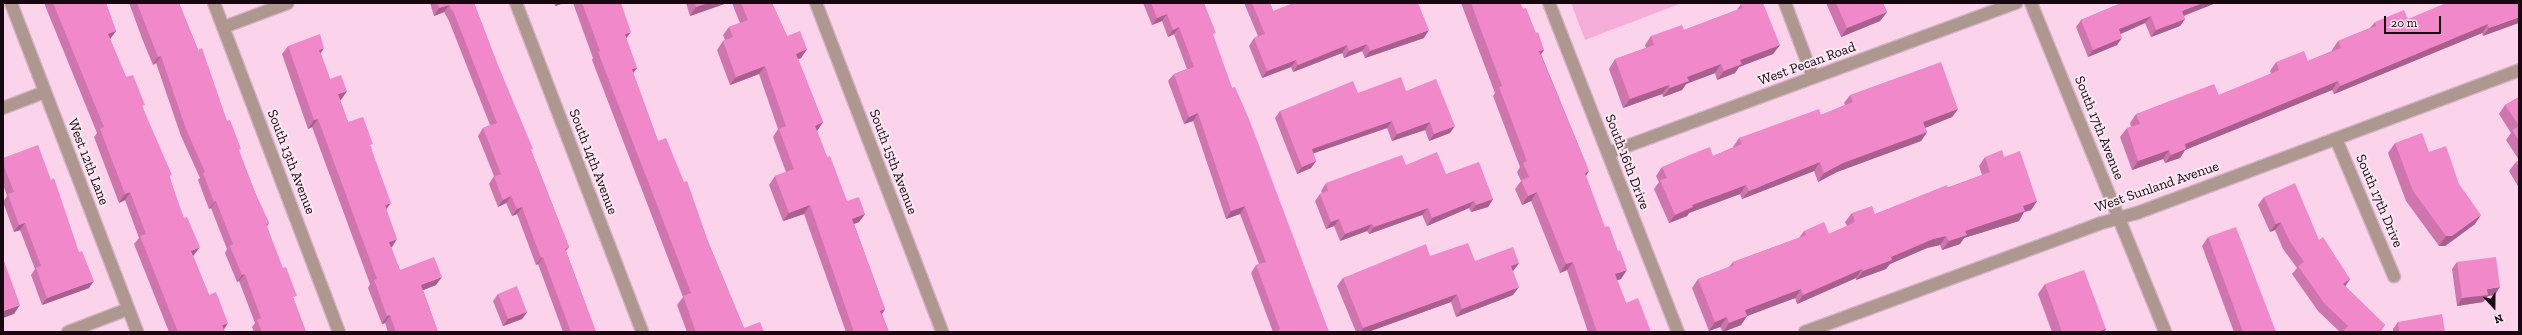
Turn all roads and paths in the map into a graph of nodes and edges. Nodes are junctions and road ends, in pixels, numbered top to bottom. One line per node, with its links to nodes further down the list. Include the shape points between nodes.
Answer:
1 (11, 3): 13 (street, West 12th Lane)
2 (214, 3): 10 (street, South 13th Avenue)
3 (288, 3): 10 (street)
4 (516, 3): 23 (street, South 14th Avenue)
5 (816, 3): 24 (street, South 15th Avenue)
6 (1549, 3): 16 (street, South 16th Drive)
7 (1785, 3): 12 (street)
8 (2016, 3): 12 (street, West Pecan Road)
9 (2032, 3): 17 (street, South 17th Avenue)
10 (224, 28): 22 (street, South 13th Avenue)
11 (2519, 70): 15 (street, West Sunland Avenue)
12 (1814, 78): 16 (street, West Pecan Road)
13 (45, 92): 14 (street); 19 (street, West 12th Lane)
14 (3, 108)
15 (2336, 139): 17 (street, West Sunland Avenue); 18 (street, South 17th Drive)
16 (1608, 153): 25 (street, South 16th Drive)
17 (2120, 219): 26 (street, West Sunland Avenue, via 2098,224); 27 (street, South 17th Avenue)
18 (2394, 276)
19 (128, 309): 20 (street); 21 (street, West 12th Lane)
20 (68, 332)
21 (137, 332)
22 (339, 332)
23 (642, 332)
24 (942, 332)
25 (1678, 332)
26 (1805, 332)
27 (2165, 332)

